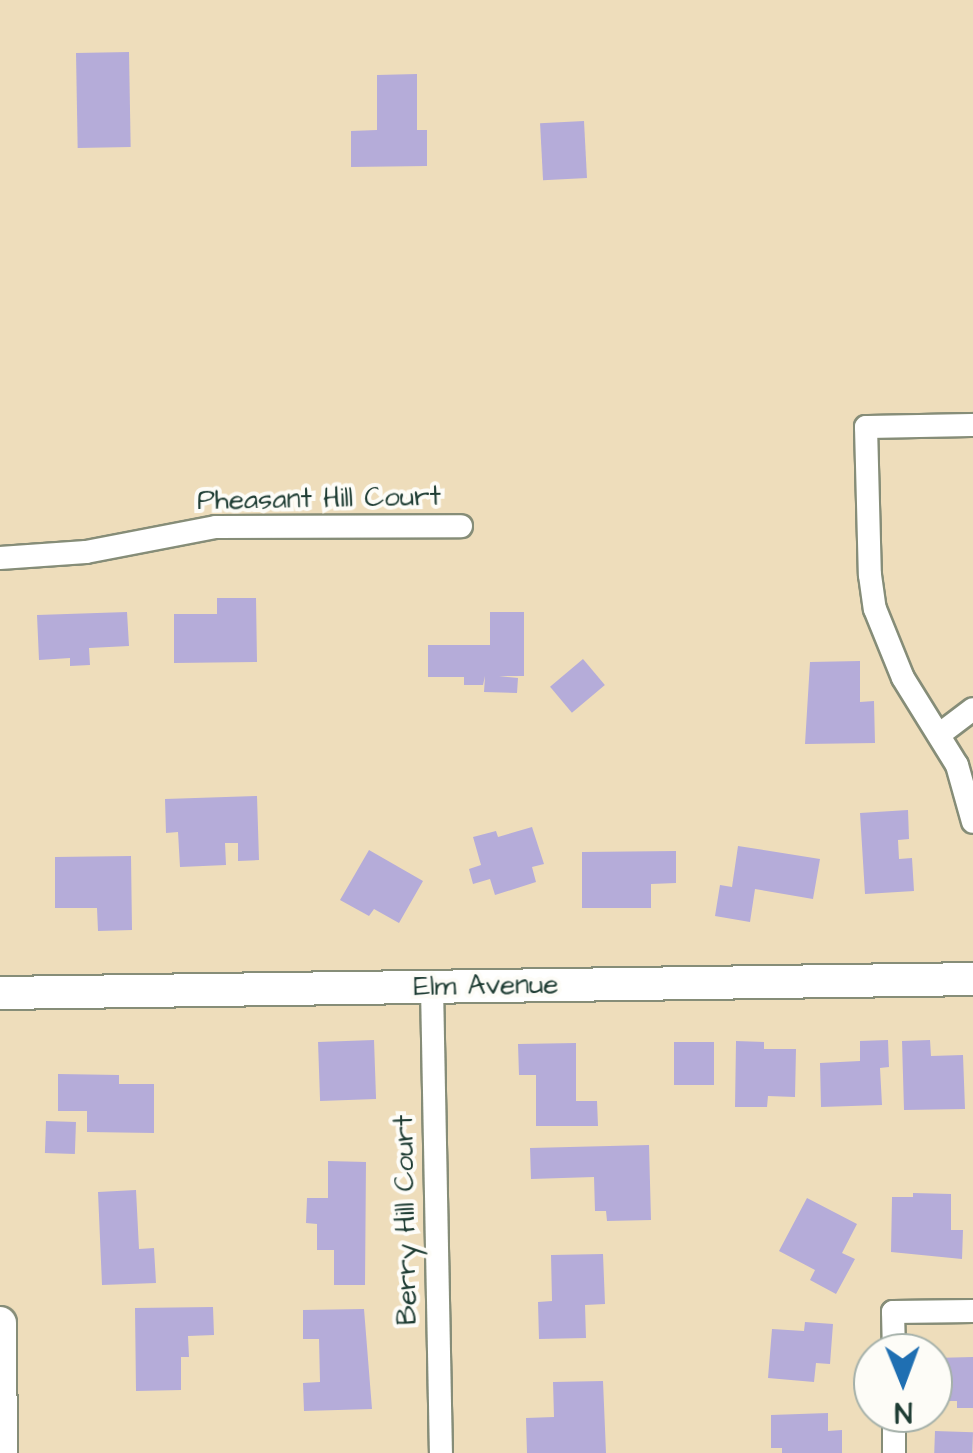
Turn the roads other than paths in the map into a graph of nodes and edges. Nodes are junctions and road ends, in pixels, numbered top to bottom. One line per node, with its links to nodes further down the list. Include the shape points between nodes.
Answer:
1 (973, 425): 5 (street, via 866,427 876,609 903,678)
2 (461, 526): 3 (street, Pheasant Hill Court, via 216,527 86,552)
3 (0, 558)
4 (973, 709): 5 (street)
5 (940, 734): 6 (street)
6 (973, 822)
7 (973, 978): 8 (street, Elm Avenue)
8 (432, 986): 9 (street, Elm Avenue); 14 (street, Berry Hill Court)
9 (0, 994)
10 (973, 1312): 12 (street, via 893,1312)
11 (0, 1322): 13 (street)
12 (894, 1333)
13 (1, 1453)
14 (440, 1453)

